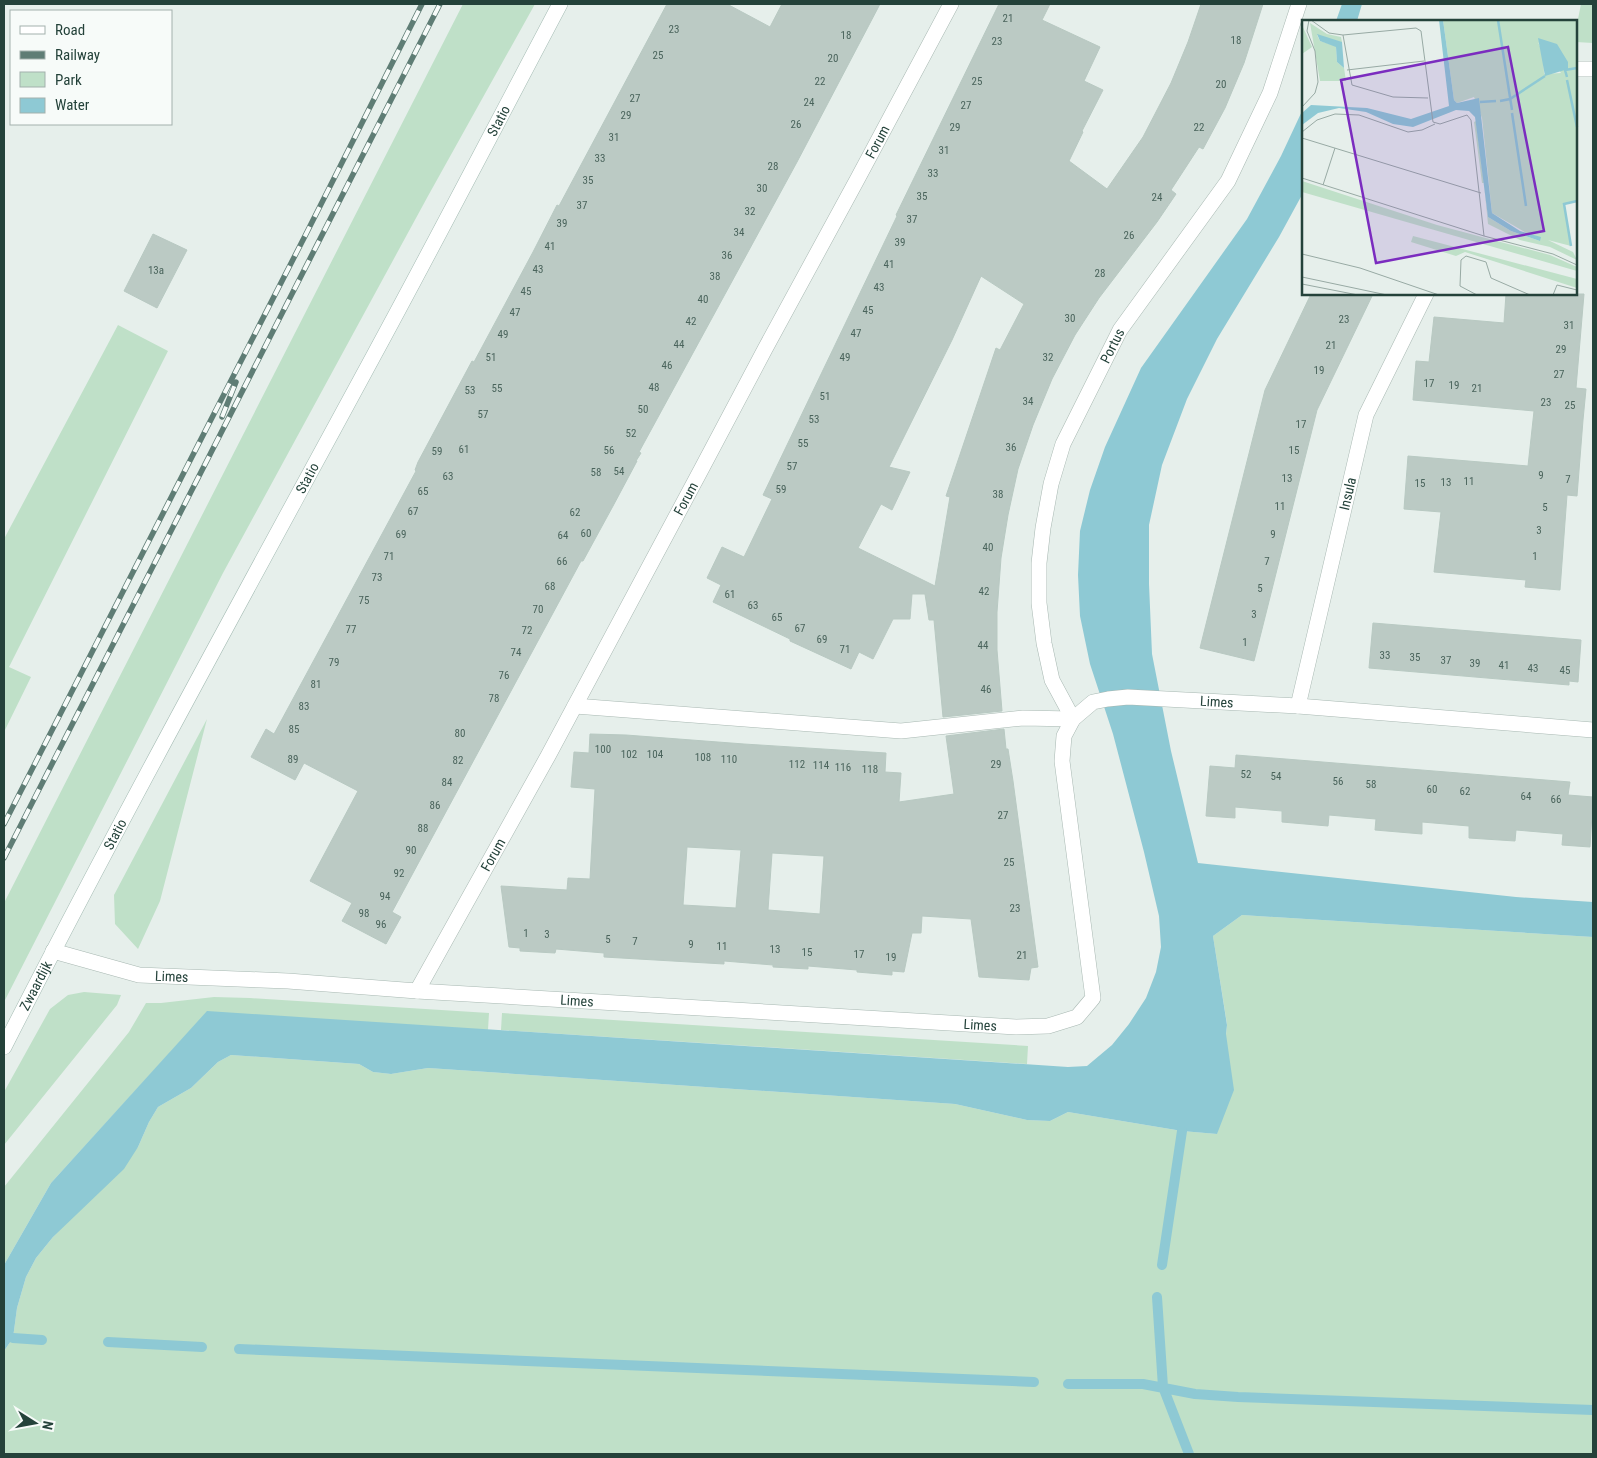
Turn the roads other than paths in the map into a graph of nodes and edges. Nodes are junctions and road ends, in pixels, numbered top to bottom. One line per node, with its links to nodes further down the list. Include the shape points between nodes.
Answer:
1 (560, 4): 11 (street, Statio)
2 (951, 4): 7 (street, Forum)
3 (1299, 4): 9 (street, Portus, via 1270,93 1228,181 1120,330 1063,444 1042,528 1039,602 1052,680)
4 (1577, 69): 5 (street)
5 (1593, 69)
6 (1426, 295): 8 (street, Insula, via 1366,415)
7 (575, 706): 9 (street, via 901,730 1023,718); 12 (street, Forum)
8 (1298, 706): 9 (street, Limes, via 1128,697 1093,702); 10 (street, Limes)
9 (1073, 719): 12 (street, Limes, via 1064,736 1062,761 1093,998 1077,1017 1048,1026 1016,1027)
10 (1593, 730)
11 (53, 950): 12 (street, Limes, via 139,975 288,981); 13 (street, Zwaardijk)
12 (417, 991)
13 (4, 1047)

